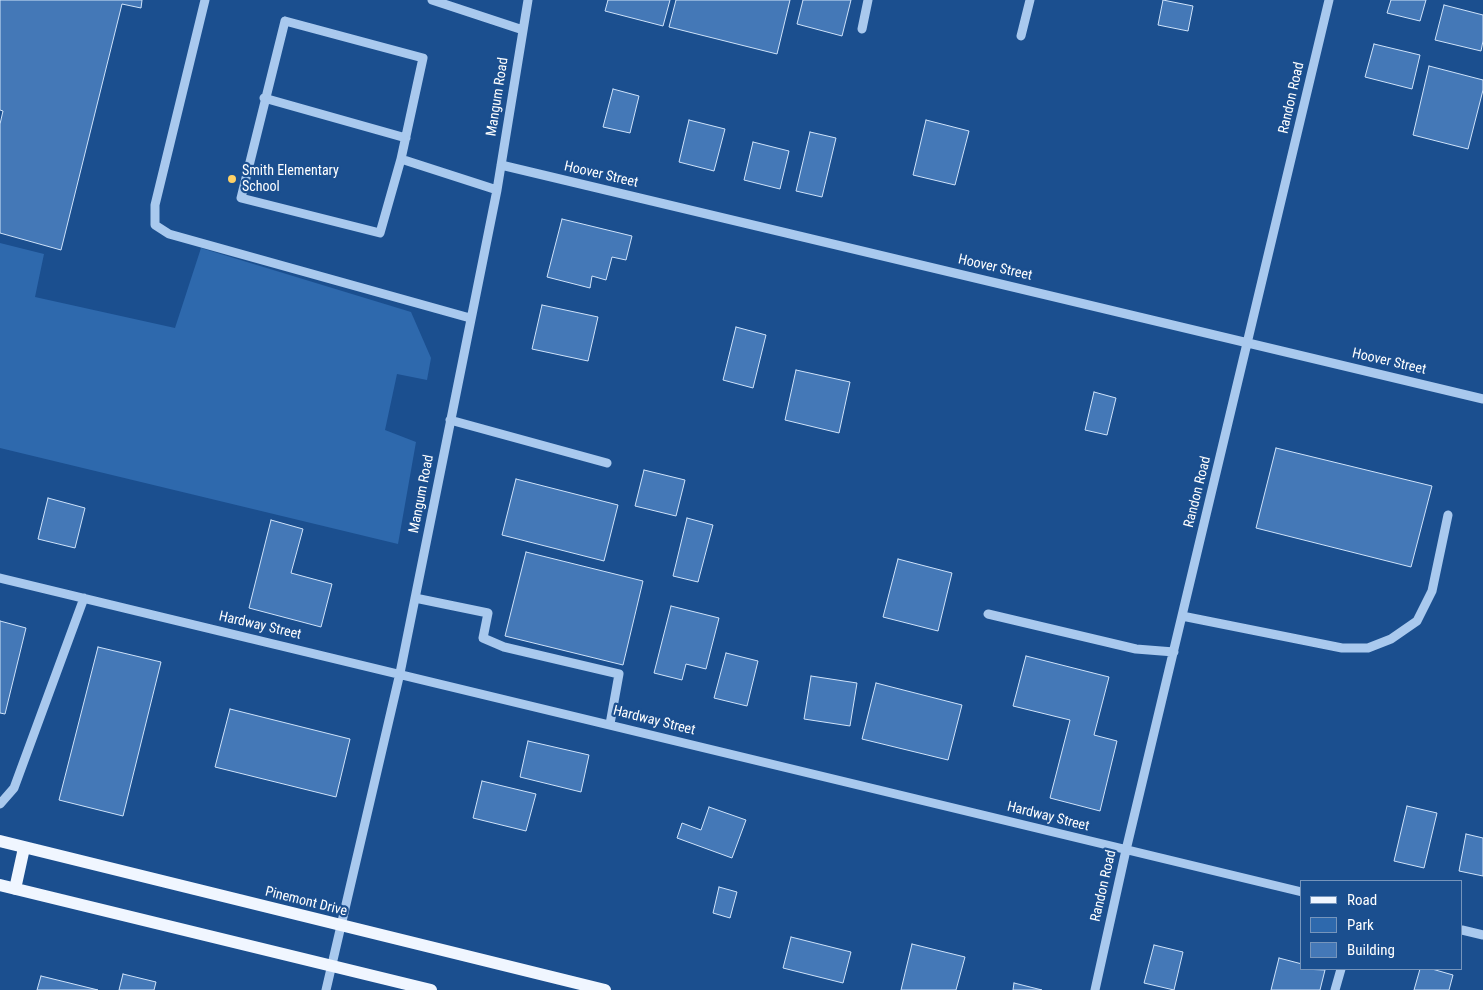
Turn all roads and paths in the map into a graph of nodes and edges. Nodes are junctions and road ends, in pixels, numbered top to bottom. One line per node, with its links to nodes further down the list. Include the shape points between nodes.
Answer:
1 (205, 0): 15 (street, via 155,205 155,225 169,234)
2 (432, 0): 7 (street)
3 (528, 0): 7 (street, Mangum Road)
4 (868, 0): 8 (street)
5 (1030, 0): 9 (street)
6 (1329, 0): 16 (street, Randon Road)
7 (523, 30): 13 (street, Mangum Road)
8 (862, 30)
9 (1021, 36)
10 (264, 98): 11 (street); 11 (street, via 285,21 423,58); 12 (street, via 241,198 380,233)
11 (406, 138): 12 (street)
12 (401, 159): 14 (street)
13 (501, 165): 14 (street, Mangum Road); 16 (street, Hoover Street)
14 (497, 190): 15 (street, Mangum Road)
15 (470, 318): 18 (street, Mangum Road)
16 (1248, 342): 17 (street, Hoover Street); 25 (street, Randon Road)
17 (1483, 399)
18 (450, 420): 19 (street); 23 (street, Mangum Road)
19 (607, 463)
20 (1448, 515): 25 (street, via 1432,591 1417,621 1368,648 1342,648)
21 (0, 578): 22 (street, Hardway Street)
22 (84, 598): 27 (street, Hardway Street); 29 (street, via 14,788)
23 (415, 598): 27 (street, Mangum Road); 28 (street, via 488,613 483,638 504,647 619,674)
24 (988, 614): 26 (street, via 1136,649)
25 (1182, 616): 26 (street, Randon Road)
26 (1174, 652): 32 (street, Randon Road)
27 (400, 673): 28 (street, Hardway Street); 36 (street, Mangum Road)
28 (610, 724): 32 (street, Hardway Street)
29 (0, 804)
30 (0, 841): 31 (main road, Pinemont Drive)
31 (24, 848): 34 (main road); 36 (main road, Pinemont Drive)
32 (1126, 850): 35 (street, Hardway Street); 44 (street, Randon Road)
33 (0, 885): 34 (main road)
34 (15, 889): 39 (main road)
35 (1300, 892)
36 (341, 926): 39 (street, Mangum Road); 43 (main road, Pinemont Drive)
37 (1463, 930): 38 (street)
38 (1483, 935)
39 (332, 966): 41 (street, Mangum Road); 42 (main road)
40 (1341, 970): 45 (street)
41 (326, 990)
42 (431, 990)
43 (605, 990)
44 (1095, 990)
45 (1335, 990)

